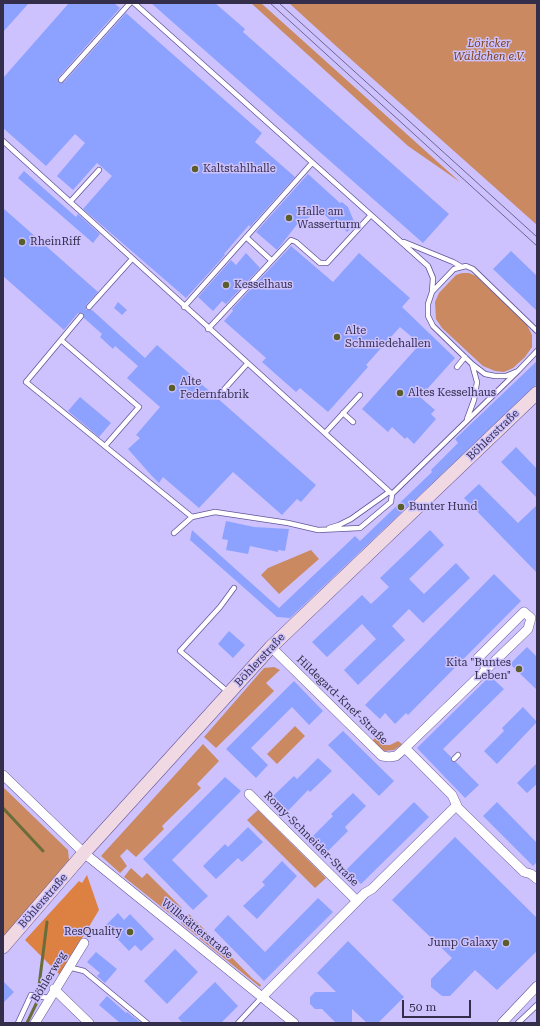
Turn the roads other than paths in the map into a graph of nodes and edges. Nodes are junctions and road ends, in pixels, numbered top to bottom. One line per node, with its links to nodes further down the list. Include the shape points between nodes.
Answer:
1 (130, 3): 3 (lane)
2 (134, 3): 5 (lane)
3 (61, 80)
4 (3, 141): 7 (lane)
5 (312, 163): 8 (lane); 9 (lane)
6 (99, 170): 7 (lane)
7 (70, 202): 11 (lane)
8 (371, 215): 10 (lane); 12 (lane, via 327,263 320,262 293,240)
9 (246, 237): 12 (lane); 16 (lane)
10 (400, 240): 13 (lane); 14 (lane, via 428,266 433,278)
11 (132, 259): 15 (lane); 16 (lane)
12 (271, 260): 18 (lane)
13 (460, 266): 14 (lane); 19 (lane, via 473,269)
14 (432, 292): 22 (lane, via 428,316 433,326)
15 (89, 307)
16 (184, 307): 18 (lane)
17 (81, 316): 20 (lane)
18 (208, 329): 23 (lane)
19 (537, 331)
20 (61, 340): 34 (lane, via 139,407); 34 (lane, via 26,382)
21 (537, 351): 26 (lane)
22 (465, 357): 24 (lane); 25 (lane)
23 (247, 364): 28 (lane); 33 (lane)
24 (472, 364): 26 (lane, via 485,374 495,376 506,376); 32 (lane, via 477,382 474,400)
25 (457, 367)
26 (518, 371): 32 (lane)
27 (537, 393): 41 (street, Böhlerstraße)
28 (220, 394)
29 (360, 395): 30 (lane)
30 (343, 413): 31 (lane); 33 (lane)
31 (353, 422)
32 (465, 422): 35 (lane)
33 (325, 434): 35 (lane)
34 (105, 446): 36 (lane)
35 (390, 493): 37 (lane, via 339,525); 37 (lane, via 391,502 360,528)
36 (192, 517): 37 (lane, via 215,512); 38 (lane)
37 (318, 530)
38 (174, 533)
39 (234, 588): 43 (lane, via 180,651)
40 (534, 615): 42 (street, Hildegard-Knef-Straße, via 528,629); 42 (street, Hildegard-Knef-Straße, via 524,612 478,658)
41 (271, 647): 43 (street, Böhlerstraße); 44 (street, Hildegard-Knef-Straße, via 382,756 396,756)
42 (487, 668): 44 (street, Hildegard-Knef-Straße)
43 (229, 693): 50 (street, Böhlerstraße)
44 (405, 748): 49 (street, via 437,776 452,795)
45 (458, 755): 46 (lane)
46 (454, 759)
47 (3, 775): 50 (street, Willstätterstraße)
48 (249, 794): 52 (street, Romy-Schneider-Straße)
49 (456, 806): 51 (street, via 524,872); 52 (street, Romy-Schneider-Straße)
50 (84, 854): 54 (street, Böhlerstraße); 59 (street, Willstätterstraße)
51 (537, 879)
52 (357, 901): 59 (street, Romy-Schneider-Straße)
53 (84, 943): 55 (street, Böhlerweg)
54 (3, 947)
55 (68, 967): 57 (street, Böhlerweg); 64 (lane, via 84,971)
56 (537, 986): 67 (street)
57 (54, 989): 58 (street, Böhlerweg); 63 (street)
58 (46, 997): 61 (lane, via 31,995); 62 (street, Böhlerweg)
59 (262, 997): 65 (lane); 66 (street, Willstätterstraße)
60 (537, 1005): 68 (lane)
61 (18, 1023)
62 (35, 1023)
63 (89, 1023)
64 (147, 1023)
65 (238, 1023)
66 (294, 1023)
67 (502, 1023)
68 (518, 1023)

